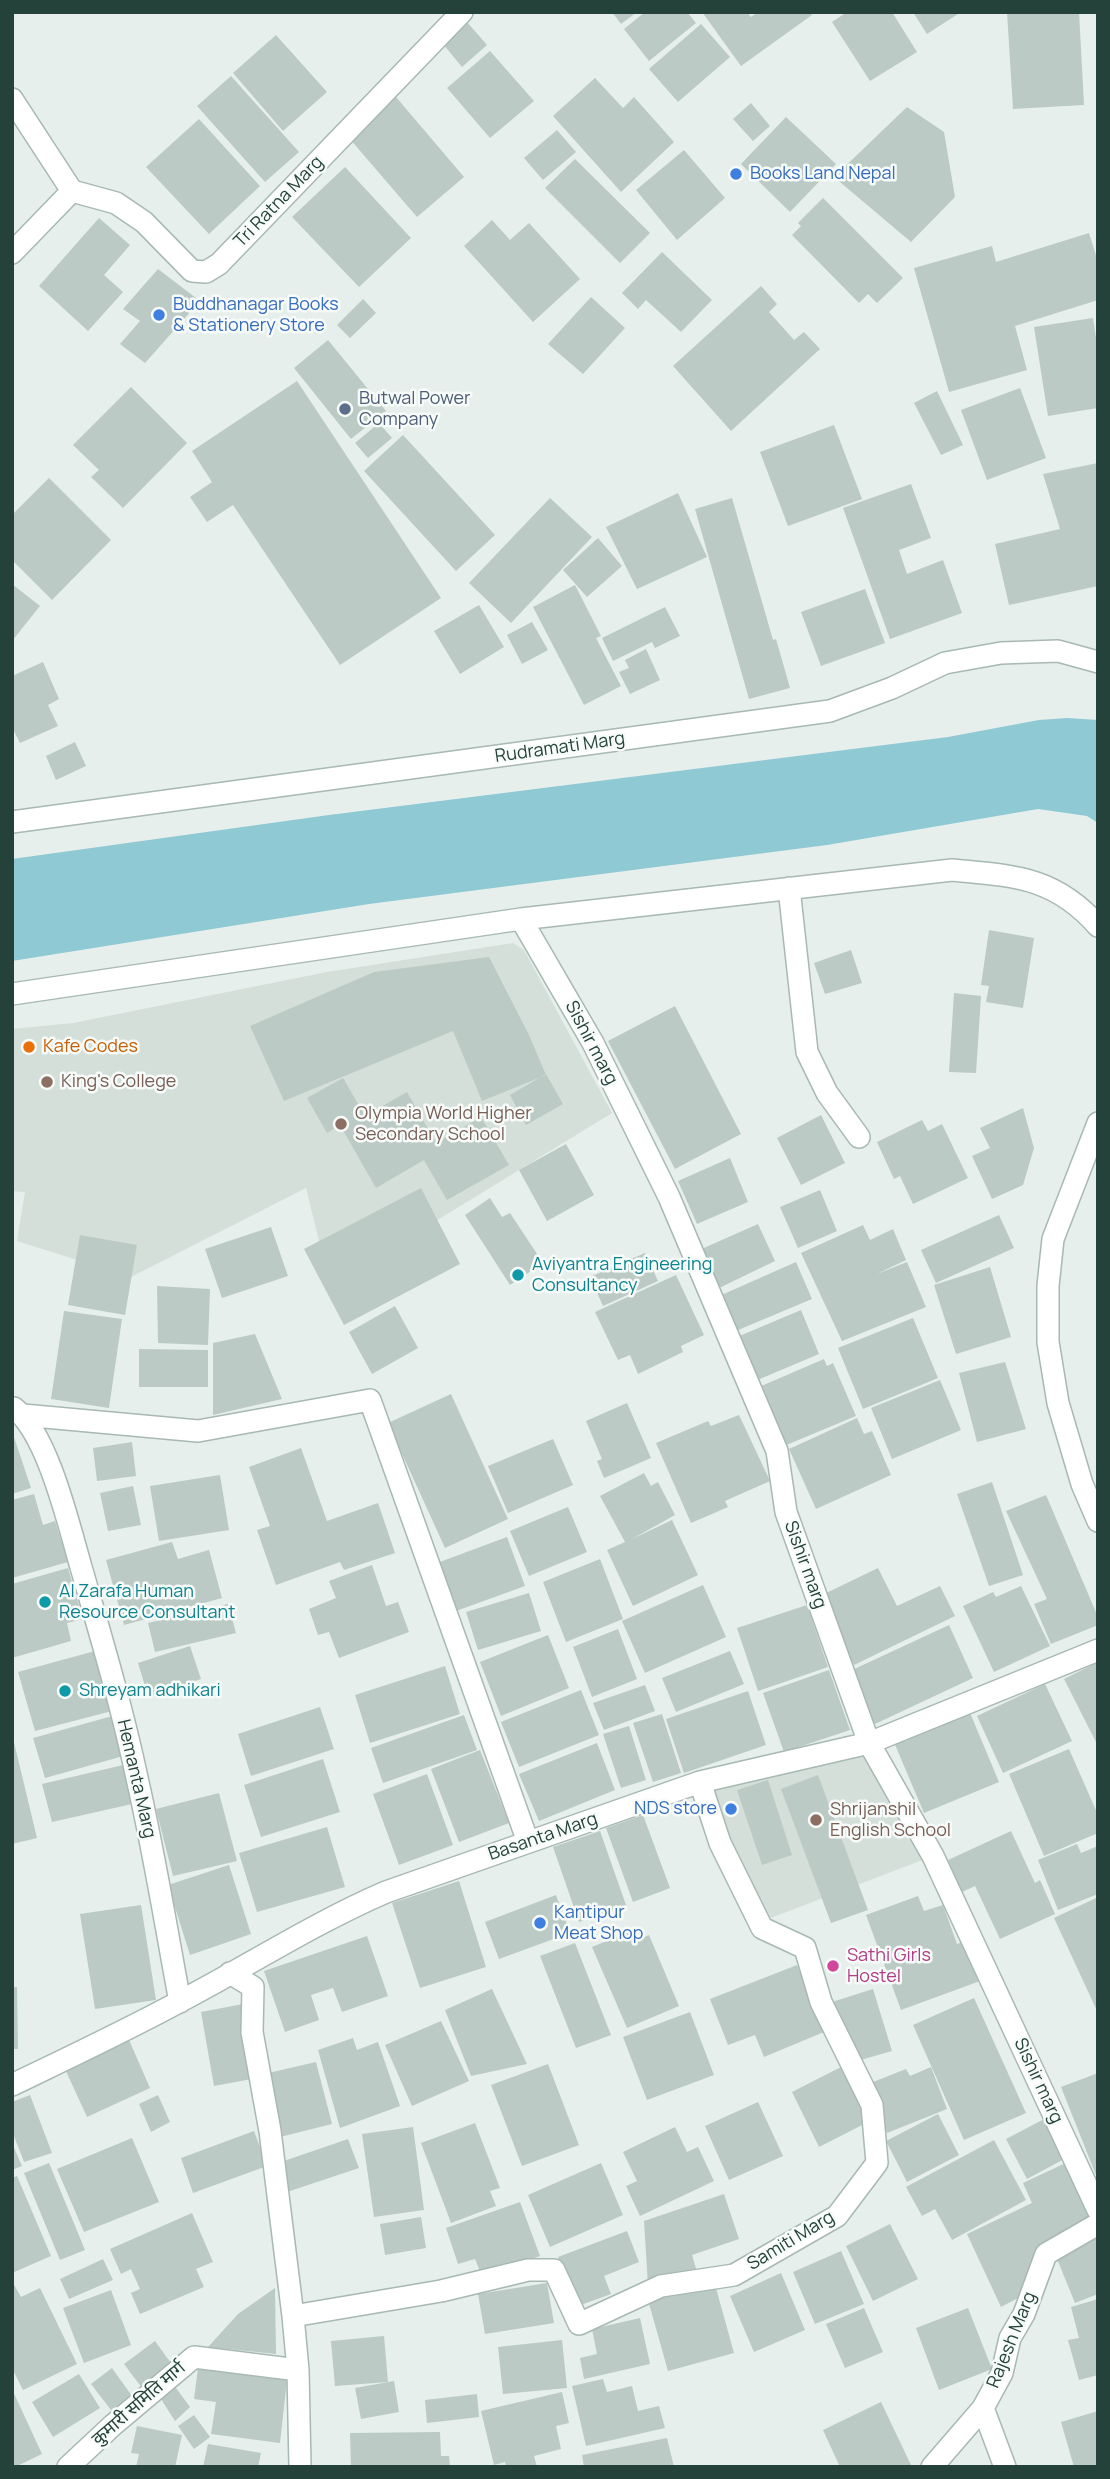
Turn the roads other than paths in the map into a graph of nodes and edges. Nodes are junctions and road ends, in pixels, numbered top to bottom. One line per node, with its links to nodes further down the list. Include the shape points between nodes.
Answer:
1 (462, 12): 3 (street, Tri Ratna Marg, via 219,264 206,272 192,271 144,222 116,203)
2 (12, 99): 3 (street)
3 (72, 191): 4 (street)
4 (12, 253)
5 (1098, 662): 6 (street, Rudramati Marg, via 1058,651 1001,653 944,663 830,711)
6 (12, 822)
7 (789, 888): 8 (street); 9 (street, via 951,870 1018,877 1047,886 1082,908); 12 (street, via 807,1052)
8 (521, 919): 10 (street); 16 (street, Sishir marg, via 593,1042 669,1197 777,1451 786,1512)
9 (1098, 926)
10 (12, 993)
11 (1098, 1123): 14 (street, via 1053,1239 1048,1286 1048,1342 1058,1403)
12 (859, 1138)
13 (18, 1411): 18 (street, via 198,1431 370,1400); 20 (street, Hemanta Marg, via 41,1446 62,1498 104,1647 138,1778)
14 (1098, 1521)
15 (1098, 1650): 16 (street, Basanta Marg)
16 (869, 1743): 17 (street, Basanta Marg); 22 (street, Sishir marg, via 933,1856)
17 (700, 1782): 18 (street, Basanta Marg); 24 (street, Samiti Marg, via 720,1843 762,1928 805,1948 821,2002 872,2105 877,2163 837,2216 734,2275 661,2286 579,2324 554,2270 528,2270 441,2291)
18 (528, 1842): 19 (street, Basanta Marg, via 359,1904)
19 (230, 1973): 20 (street, Basanta Marg); 24 (street, via 253,1987 252,2032 270,2131)
20 (180, 2002): 21 (street, Basanta Marg)
21 (12, 2085)
22 (1098, 2210)
23 (1098, 2224): 26 (street, Rajesh Marg, via 1046,2254 1010,2338 1002,2373)
24 (293, 2316): 25 (street)
25 (298, 2370): 27 (street, कुमारी समिति मार्ग, via 194,2357); 28 (street)
26 (983, 2407): 29 (street, Rajesh Marg); 30 (street)
27 (68, 2467)
28 (300, 2467)
29 (932, 2467)
30 (1005, 2467)

